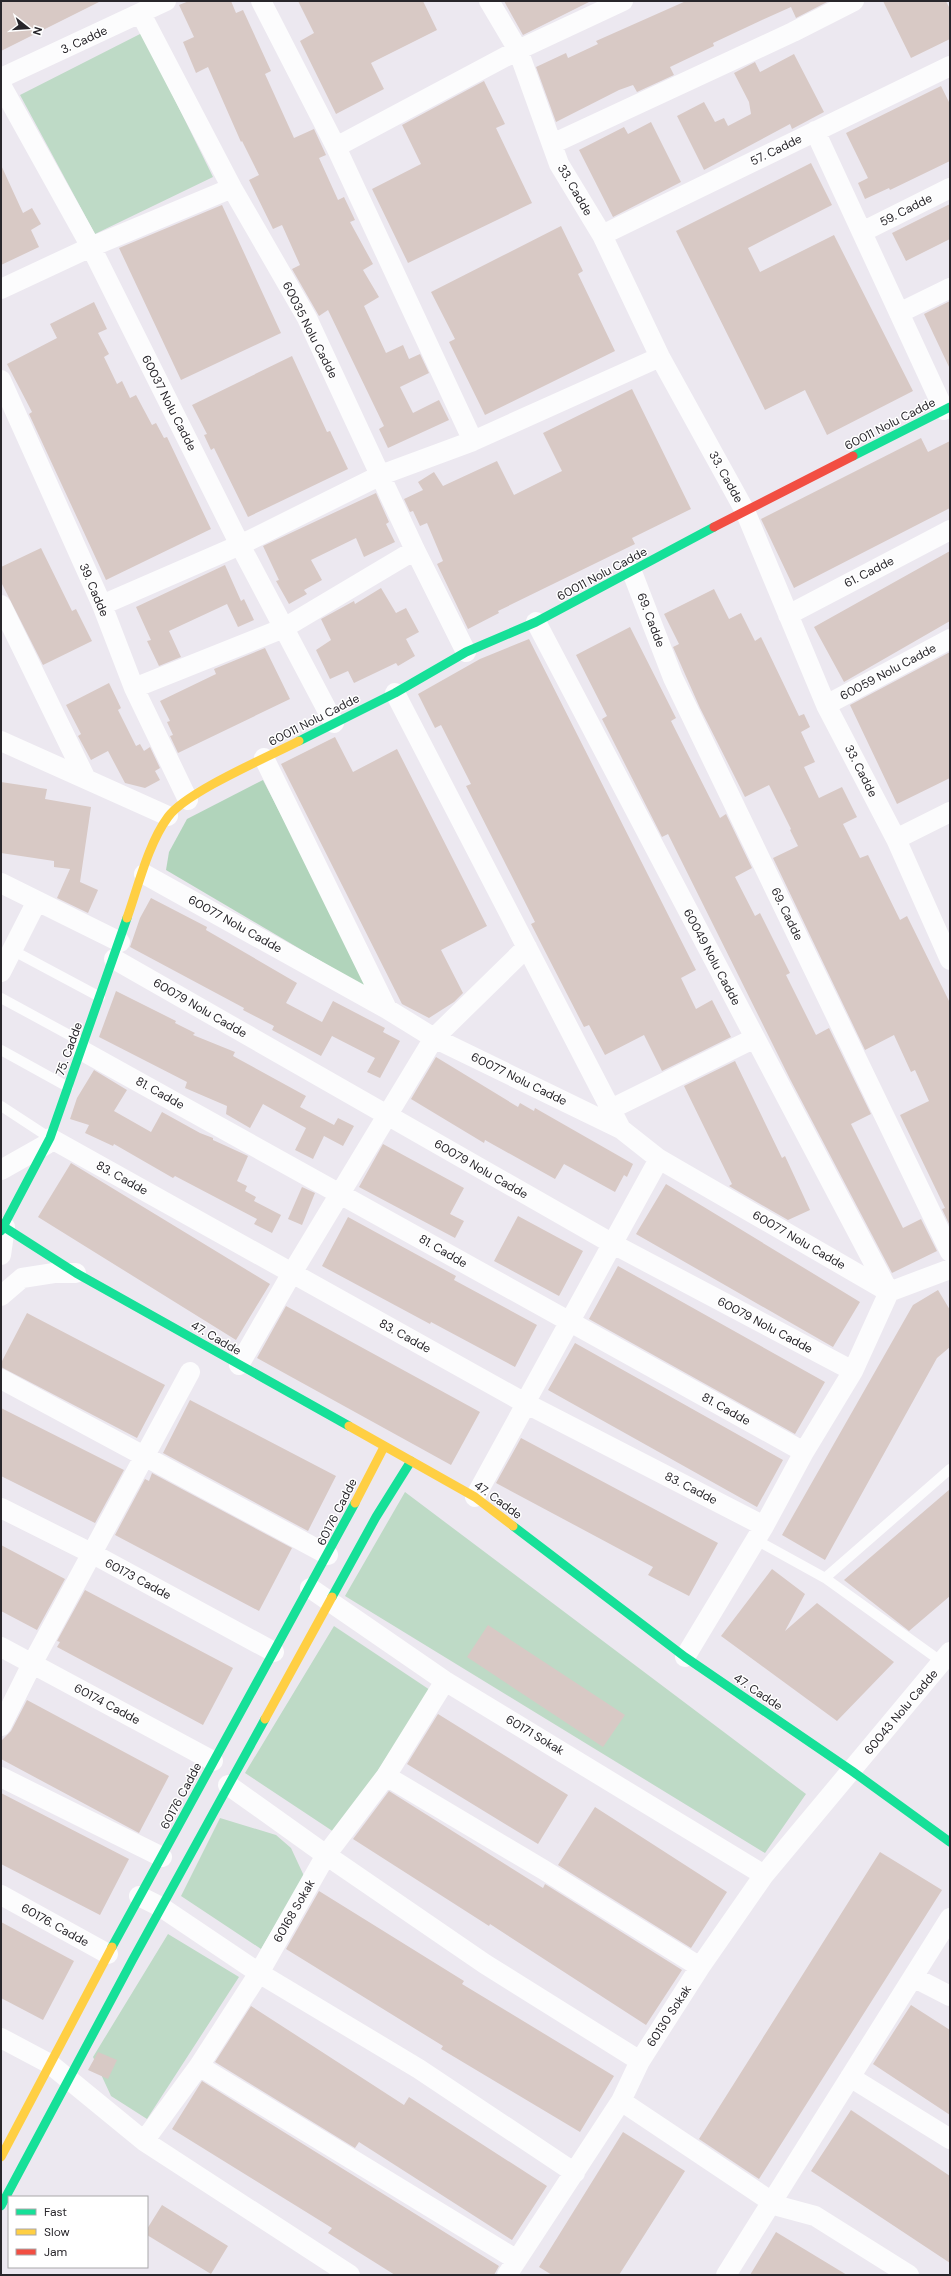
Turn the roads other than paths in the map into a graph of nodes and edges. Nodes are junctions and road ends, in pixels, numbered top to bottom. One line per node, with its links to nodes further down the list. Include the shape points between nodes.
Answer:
1 (166, 1): 6 (street, 3. Cadde)
2 (261, 1): 13 (street)
3 (489, 1): 7 (street, 33. Cadde)
4 (623, 1): 7 (street)
5 (854, 1): 12 (street)
6 (141, 14): 9 (street, 3. Cadde); 14 (street, 60035 Nolu Cadde)
7 (518, 50): 12 (street, 33. Cadde); 13 (street)
8 (950, 66): 11 (street, 57. Cadde)
9 (1, 78)
10 (1, 85): 18 (street, 60037 Nolu Cadde)
11 (815, 131): 16 (street); 17 (street, 57. Cadde)
12 (552, 144): 17 (street, 33. Cadde, via 559,164)
13 (336, 147): 25 (street)
14 (232, 188): 18 (street); 26 (street, 60035 Nolu Cadde, via 307,318)
15 (950, 188): 16 (street, 59. Cadde)
16 (862, 232): 21 (street)
17 (602, 235): 22 (street, 33. Cadde)
18 (91, 248): 20 (street); 29 (street, 60037 Nolu Cadde)
19 (950, 288): 21 (street)
20 (1, 289)
21 (899, 313): 24 (street)
22 (660, 356): 25 (street); 27 (street, 33. Cadde)
23 (1, 380): 33 (street, 39. Cadde)
24 (947, 409): 27 (street, 60011 Nolu Cadde)
25 (473, 441): 26 (street)
26 (381, 475): 29 (street); 30 (street, 60035 Nolu Cadde)
27 (745, 512): 31 (street, 60011 Nolu Cadde); 34 (street, 33. Cadde)
28 (950, 530): 34 (street, 61. Cadde)
29 (240, 545): 33 (street); 36 (street, 60037 Nolu Cadde)
30 (415, 550): 36 (street); 38 (street, 60035 Nolu Cadde)
31 (632, 572): 35 (street, 60011 Nolu Cadde); 76 (street, 69. Cadde, via 673,678)
32 (1, 605): 45 (street)
33 (102, 605): 39 (street, 39. Cadde)
34 (788, 614): 41 (street, 33. Cadde)
35 (536, 622): 38 (street, 60011 Nolu Cadde); 62 (street, 60049 Nolu Cadde)
36 (284, 628): 39 (street); 42 (street, 60037 Nolu Cadde)
37 (950, 639): 41 (street, 60059 Nolu Cadde)
38 (466, 652): 40 (street, 60011 Nolu Cadde)
39 (134, 688): 46 (street, 39. Cadde)
40 (395, 693): 42 (street, 60011 Nolu Cadde); 53 (street)
41 (826, 705): 49 (street, 33. Cadde)
42 (334, 723): 44 (street, 60011 Nolu Cadde)
43 (1, 741): 45 (street)
44 (264, 758): 46 (street, 60011 Nolu Cadde); 60 (street)
45 (86, 779): 48 (street)
46 (188, 800): 48 (street, 60011 Nolu Cadde)
47 (950, 812): 49 (street)
48 (168, 816): 50 (street, 75. Cadde, via 154,842)
49 (896, 839): 56 (street, 33. Cadde)
50 (144, 874): 55 (street, 75. Cadde); 60 (street, 60077 Nolu Cadde)
51 (1, 883): 52 (street, 60079 Nolu Cadde)
52 (37, 901): 54 (street); 55 (street, 60079 Nolu Cadde)
53 (527, 947): 61 (street); 67 (street)
54 (12, 950): 57 (street); 58 (lane)
55 (117, 950): 58 (street, 75. Cadde); 68 (street, 60079 Nolu Cadde)
56 (950, 960)
57 (1, 972)
58 (100, 997): 63 (street, 75. Cadde)
59 (1, 998): 63 (lane)
60 (387, 1009): 61 (street, 60077 Nolu Cadde)
61 (434, 1038): 68 (street); 69 (street, 60077 Nolu Cadde)
62 (755, 1038): 67 (street); 81 (street, 60049 Nolu Cadde)
63 (82, 1046): 65 (street, 75. Cadde); 73 (street, 81. Cadde)
64 (1, 1050): 65 (lane)
65 (68, 1087): 70 (street, 75. Cadde)
66 (1, 1106): 70 (lane)
67 (611, 1109): 69 (street)
68 (388, 1115): 73 (street); 75 (street, 60079 Nolu Cadde)
69 (621, 1129): 71 (street, 60077 Nolu Cadde)
70 (48, 1141): 72 (street); 74 (street, 75. Cadde); 80 (street, 83. Cadde)
71 (659, 1159): 75 (street); 81 (street, 60077 Nolu Cadde)
72 (1, 1170)
73 (341, 1193): 80 (street); 83 (street, 81. Cadde)
74 (2, 1228): 77 (street); 79 (street, 47. Cadde)
75 (613, 1244): 83 (street); 85 (street, 60079 Nolu Cadde)
76 (950, 1252)
77 (1, 1255)
78 (950, 1269): 81 (street)
79 (76, 1273): 82 (street, via 54,1273 22,1278); 84 (street, 47. Cadde)
80 (292, 1273): 84 (street); 88 (street, 83. Cadde)
81 (889, 1292): 85 (street)
82 (1, 1296)
83 (570, 1323): 88 (street); 90 (street, 81. Cadde)
84 (239, 1365): 89 (street, 47. Cadde)
85 (853, 1371): 90 (street)
86 (190, 1372): 91 (street)
87 (1, 1379): 91 (street)
88 (525, 1404): 94 (street); 96 (street, 83. Cadde)
89 (384, 1447): 92 (street, 47. Cadde); 98 (street, 60176 Cadde)
90 (804, 1452): 96 (street)
91 (145, 1456): 97 (street); 98 (street)
92 (411, 1461): 94 (street, 47. Cadde); 101 (street, via 376,1517)
93 (950, 1469): 99 (lane)
94 (475, 1497): 104 (street, 47. Cadde)
95 (1, 1508): 97 (street, 60173 Cadde)
96 (760, 1533): 99 (lane); 104 (street)
97 (93, 1554): 103 (street, 60173 Cadde); 106 (street)
98 (328, 1555): 100 (street, 60176 Cadde)
99 (825, 1578): 105 (lane)
100 (310, 1588): 101 (street, 60171 Sokak); 103 (street, 60176 Cadde)
101 (329, 1602): 107 (street, 60171 Sokak); 113 (street)
102 (1, 1647): 106 (street, 60174 Cadde)
103 (274, 1652): 109 (street, 60176 Cadde)
104 (685, 1657): 110 (street, 47. Cadde)
105 (946, 1657): 110 (street, 60043 Nolu Cadde)
106 (32, 1664): 108 (street); 109 (street, 60174 Cadde)
107 (445, 1681): 111 (street, 60168 Sokak); 117 (street, 60171 Sokak)
108 (1, 1726)
109 (213, 1761): 116 (street, 60176 Cadde)
110 (852, 1771): 114 (street, 47. Cadde); 117 (street, 60130 Sokak)
111 (386, 1776): 115 (street, 60168 Sokak); 123 (street)
112 (1, 1777): 116 (street)
113 (228, 1785): 115 (street); 120 (street)
114 (950, 1842)
115 (326, 1856): 124 (street, 60168 Sokak); 128 (street, via 485,1964)
116 (162, 1857): 119 (street, 60176 Cadde)
117 (764, 1875): 123 (street, 60130 Sokak)
118 (1, 1895): 122 (street, 60176. Cadde)
119 (139, 1896): 120 (street); 122 (street, 60176 Cadde)
120 (161, 1907): 124 (street); 132 (street)
121 (950, 1918): 125 (street)
122 (108, 1954): 129 (street, 60176 Cadde)
123 (700, 1967): 128 (street, 60130 Sokak)
124 (259, 1973): 130 (street, 60168 Sokak); 137 (street, via 419,2069)
125 (913, 1977): 126 (street); 131 (street)
126 (950, 1996)
127 (1, 2038): 129 (street)
128 (640, 2061): 133 (street, 60130 Sokak)
129 (50, 2064): 132 (street); 136 (street, 60176 Cadde)
130 (199, 2066): 135 (street, 60168 Sokak); 140 (street)
131 (850, 2077): 134 (street); 138 (street)
132 (70, 2078): 135 (street); 139 (street)
133 (621, 2101): 137 (street, 60130 Sokak); 138 (street)
134 (950, 2139)
135 (144, 2140): 141 (street)
136 (1, 2157)
137 (575, 2173): 140 (street, 60130 Sokak)
138 (772, 2201): 142 (street); 143 (street, via 778,2206 815,2216)
139 (1, 2206)
140 (512, 2268)
141 (350, 2275)
142 (726, 2275)
143 (909, 2275)

